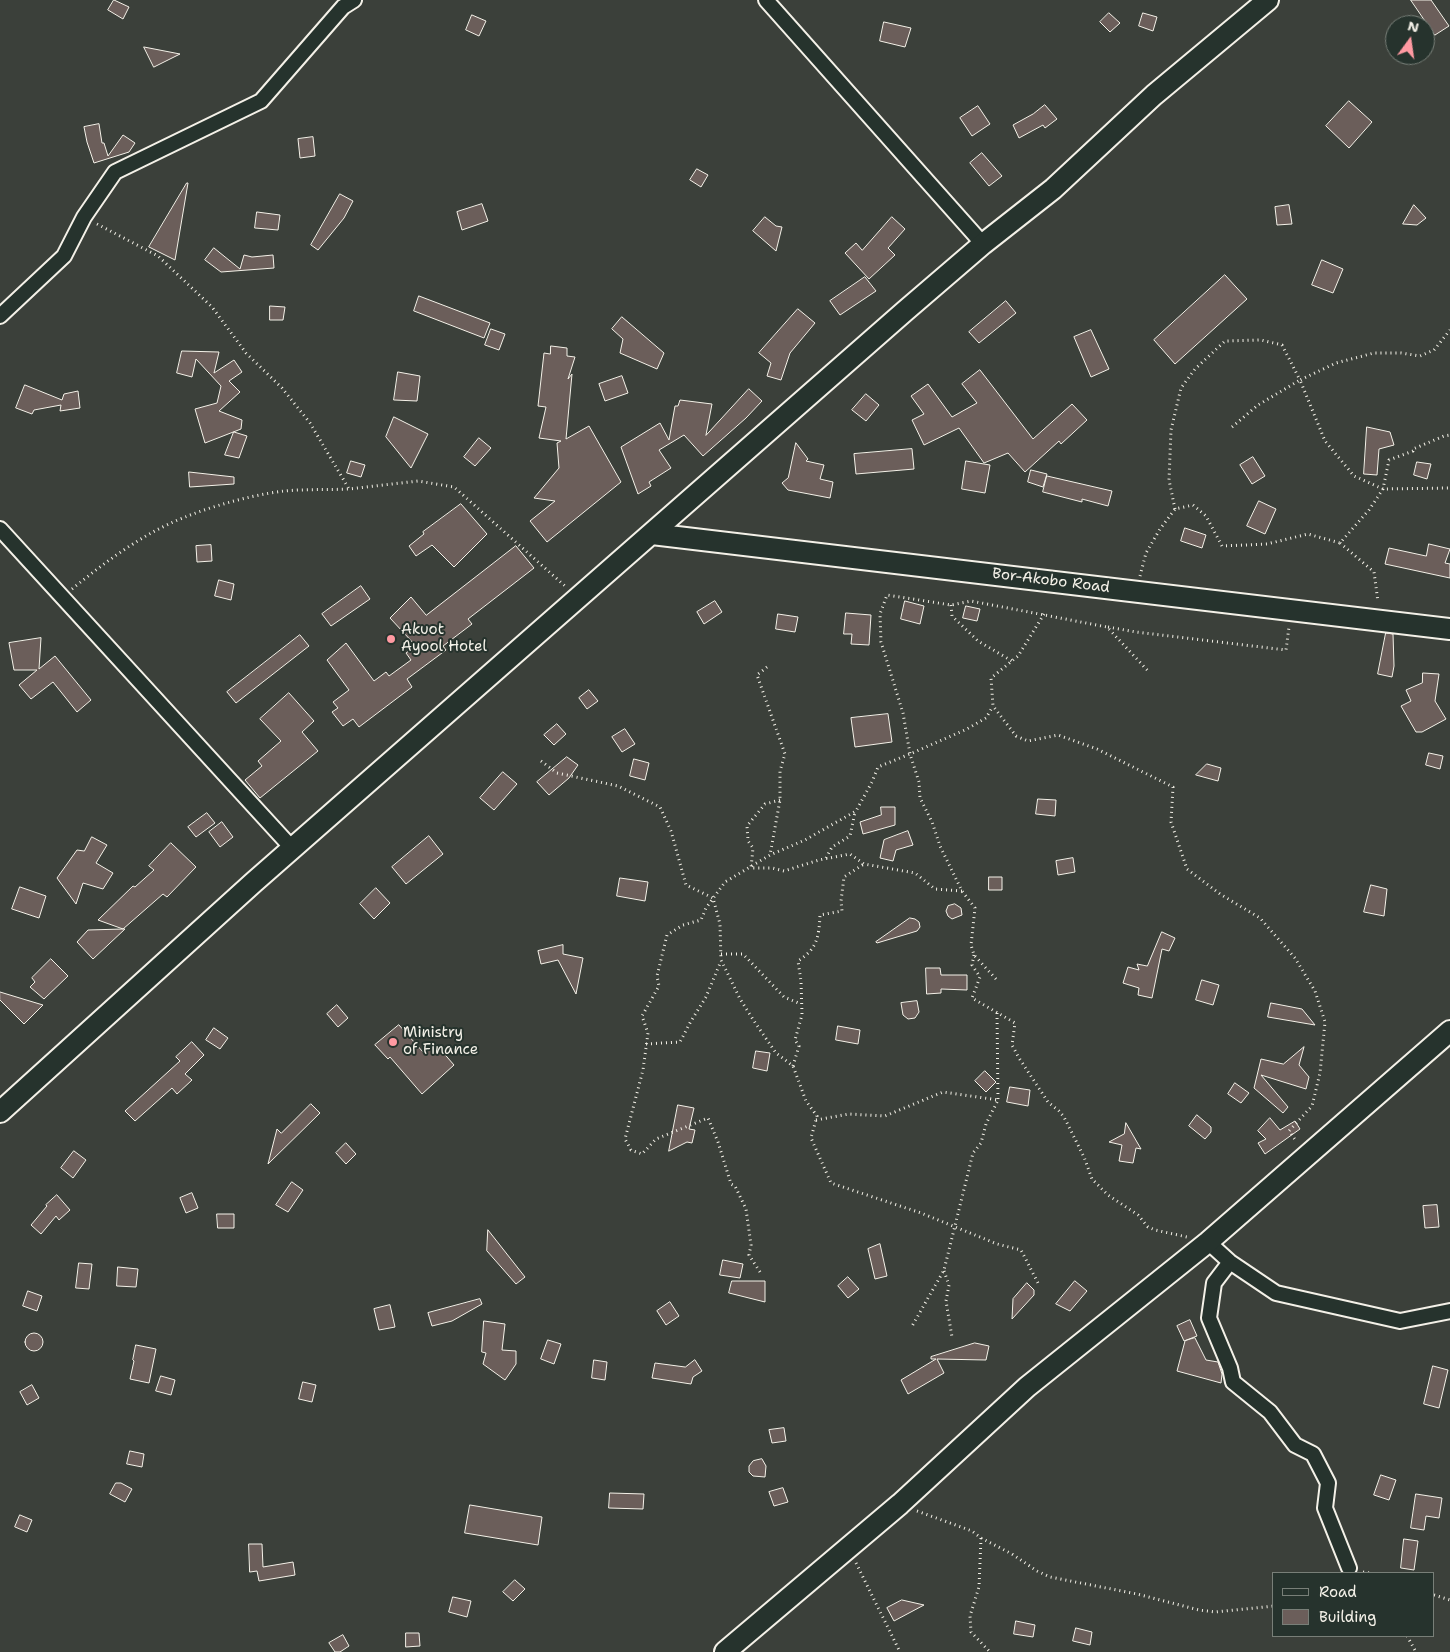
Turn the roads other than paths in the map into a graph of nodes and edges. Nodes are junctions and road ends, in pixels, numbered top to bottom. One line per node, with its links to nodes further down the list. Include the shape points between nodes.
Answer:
1 (354, 0): 5 (street, via 342,7 261,101 115,172 84,217 64,256)
2 (766, 0): 4 (street)
3 (1268, 0): 4 (street, via 1154,94 1053,189)
4 (983, 244): 7 (street)
5 (0, 316)
6 (0, 529): 9 (street)
7 (652, 534): 8 (street, Bor-Akobo Road); 9 (street)
8 (1450, 629)
9 (292, 848): 11 (street)
10 (1450, 1031): 12 (street)
11 (0, 1112)
12 (1208, 1242): 13 (street); 16 (street, via 1027,1387 900,1504)
13 (1230, 1262): 14 (street, via 1276,1293 1329,1306 1400,1321); 15 (street, via 1214,1283 1209,1318 1233,1382 1270,1412 1295,1445 1313,1454 1328,1483 1325,1508)
14 (1450, 1311)
15 (1349, 1568)
16 (725, 1652)

